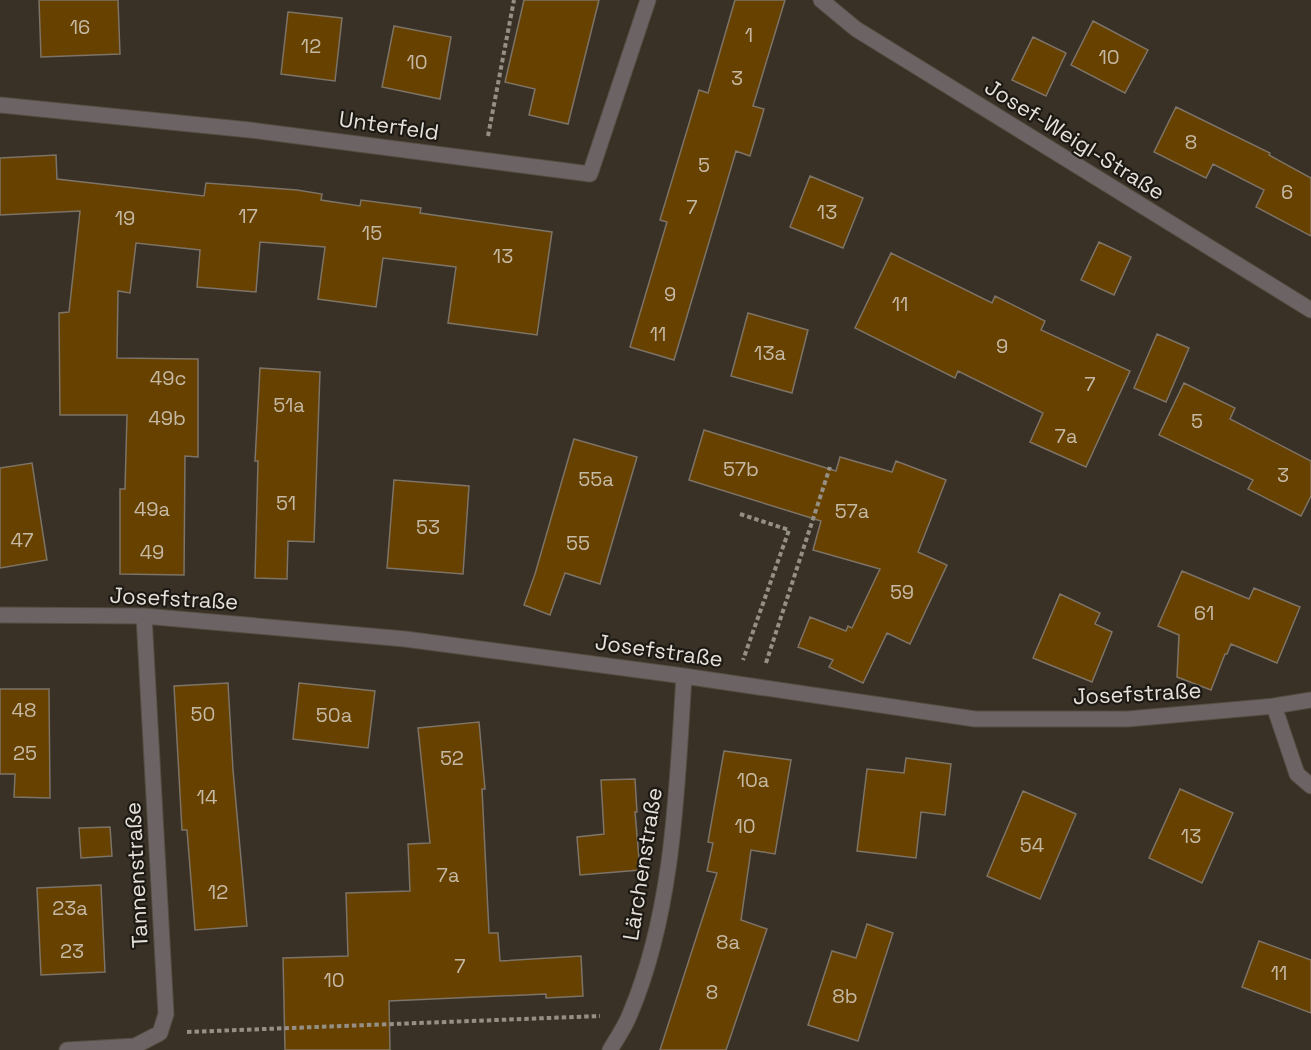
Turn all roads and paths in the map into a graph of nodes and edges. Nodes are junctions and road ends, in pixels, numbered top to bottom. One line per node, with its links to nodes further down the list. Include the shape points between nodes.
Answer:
1 (514, 0): 5 (path)
2 (648, 0): 5 (street, Unterfeld, via 590,174)
3 (821, 0): 6 (street, Josef-Weigl-Straße, via 856,29)
4 (0, 105): 5 (street, Unterfeld, via 250,130)
5 (483, 160)
6 (1311, 310)
7 (830, 467): 13 (path)
8 (740, 514): 12 (path, via 789,530)
9 (0, 615): 10 (street, Josefstraße)
10 (144, 616): 11 (street, Josefstraße, via 405,639); 18 (street, Tannenstraße, via 166,1014)
11 (684, 676): 12 (street, Josefstraße); 17 (street, Lärchenstraße, via 674,832 653,946)
12 (735, 683): 13 (street, Josefstraße)
13 (758, 687): 15 (street, Josefstraße, via 975,719 1128,719)
14 (1311, 700): 15 (street, Josefstraße)
15 (1275, 706): 16 (street, via 1297,774)
16 (1311, 786)
17 (630, 1015): 18 (path); 20 (street, Lärchenstraße)
18 (160, 1033): 19 (street, via 135,1046)
19 (67, 1050)
20 (610, 1050)

